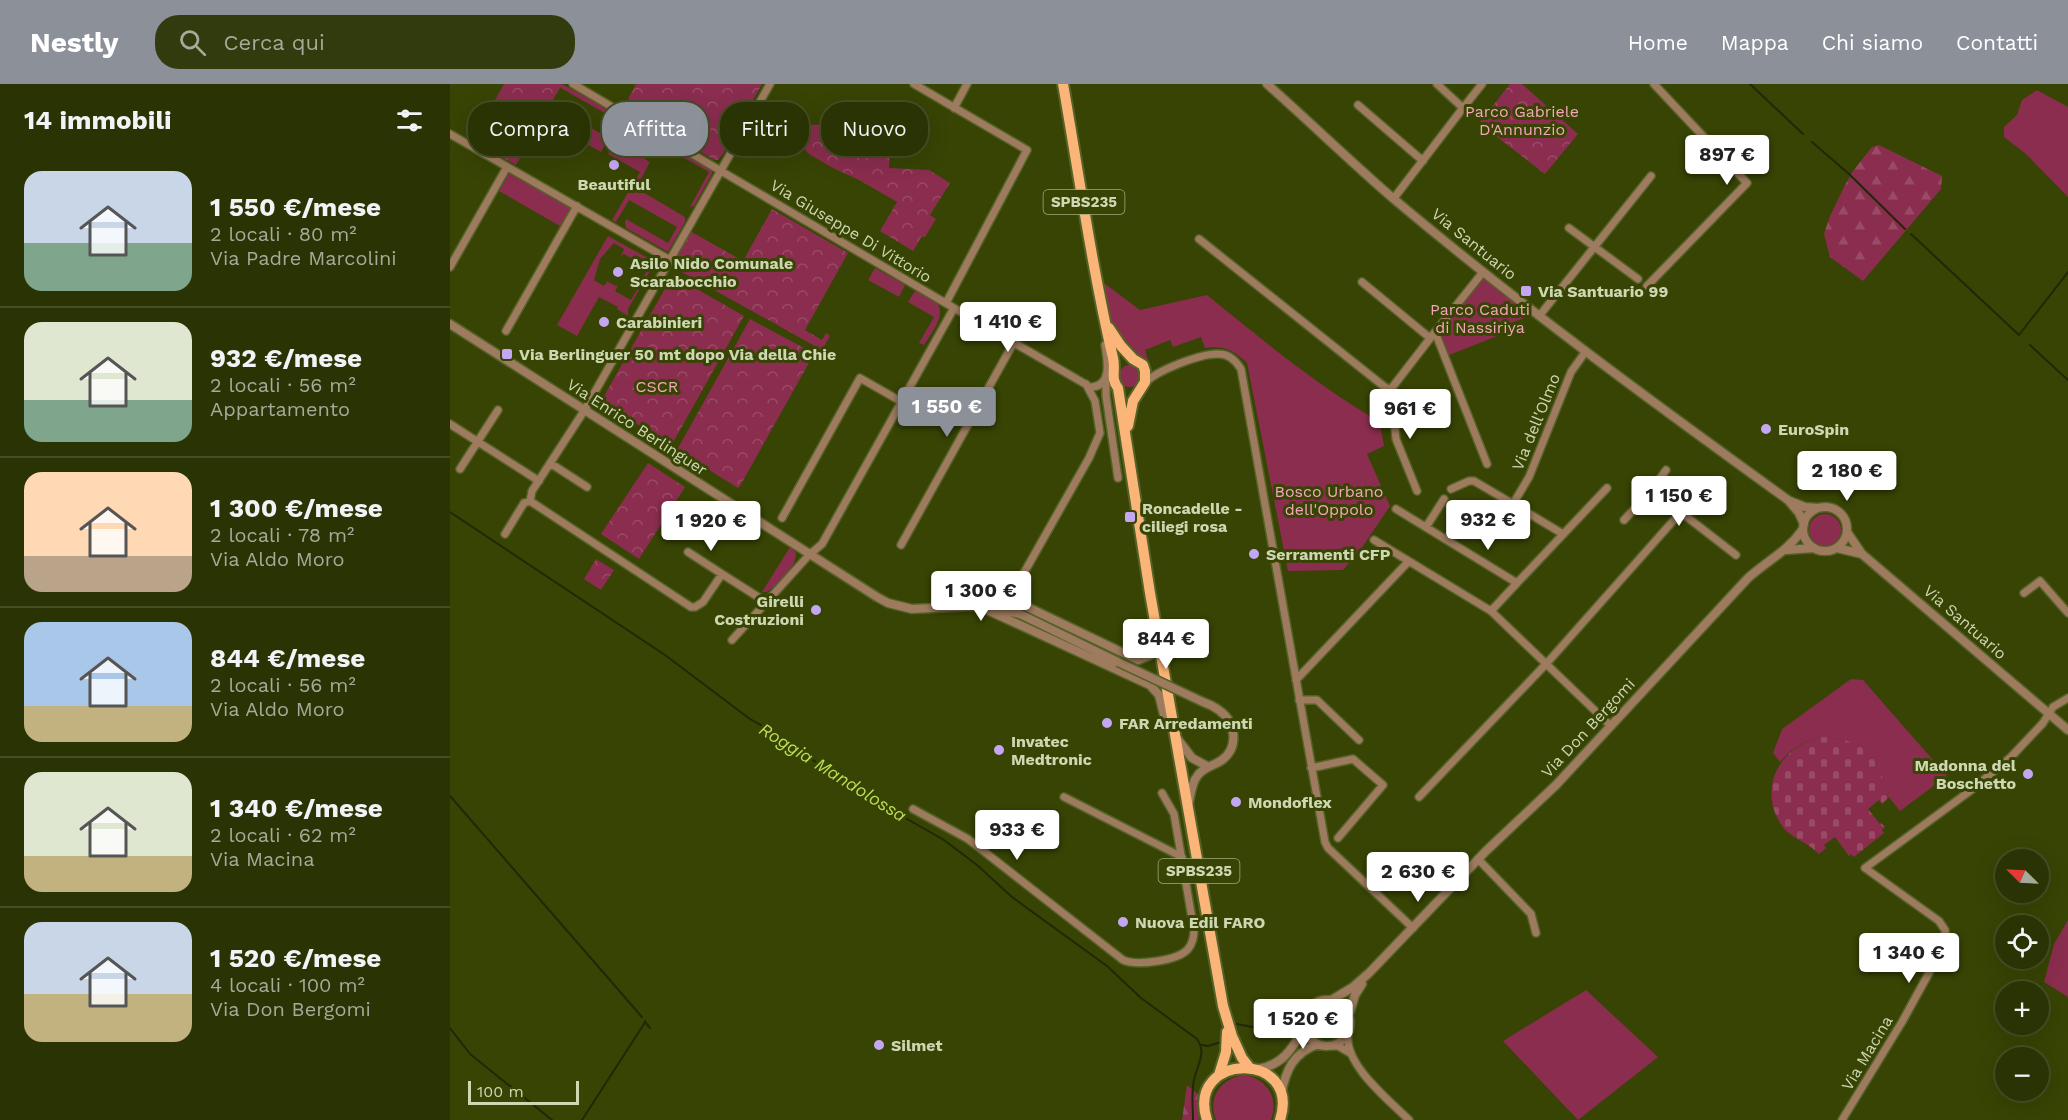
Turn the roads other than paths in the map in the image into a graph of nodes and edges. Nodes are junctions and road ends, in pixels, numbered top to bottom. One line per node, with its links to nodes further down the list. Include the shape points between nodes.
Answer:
1 (573, 84): 16 (street, Via Giuseppe Di Vittorio)
2 (770, 84): 16 (street)
3 (914, 84): 11 (street)
4 (967, 84): 11 (street)
5 (1064, 84): 31 (main road, SPBS235)
6 (1267, 84): 18 (street, Via Santuario)
7 (1437, 84): 12 (street)
8 (1482, 84): 12 (street)
9 (1654, 84): 28 (street, via 1747,183)
10 (1358, 105): 14 (street)
11 (954, 108): 29 (street, via 1027,150)
12 (1463, 108): 14 (street)
13 (450, 134): 15 (street)
14 (1423, 161): 18 (street)
15 (507, 167): 19 (street); 24 (street)
16 (721, 170): 23 (street); 29 (street, Via Giuseppe Di Vittorio)
17 (1651, 176): 22 (street)
18 (1394, 198): 25 (street, Via Santuario)
19 (577, 206): 23 (street); 34 (street)
20 (1569, 228): 22 (street)
21 (1199, 239): 45 (street)
22 (1594, 248): 26 (street); 32 (street)
23 (670, 260): 48 (street)
24 (450, 267)
25 (1483, 272): 32 (street, Via Santuario); 35 (street)
26 (1638, 279)
27 (1362, 282): 35 (street)
28 (1647, 286)
29 (946, 303): 30 (street, Via Giuseppe Di Vittorio)
30 (954, 308): 36 (street, Via Giuseppe Di Vittorio); 46 (street)
31 (1103, 314): 38 (main road, SPBS235, via 1113,334); 39 (main road, SPBS235); 41 (street)
32 (1540, 315): 37 (street, Via Santuario)
33 (450, 324): 48 (street, Via Enrico Berlinguer)
34 (506, 331)
35 (1433, 335): 45 (street); 53 (street)
36 (1014, 342): 42 (street, Via Giuseppe Di Vittorio); 78 (street)
37 (1587, 351): 64 (street, Via Santuario); 66 (street, Via dell'Olmo, via 1571,372 1535,465)
38 (1136, 360): 39 (main road, via 1123,360); 40 (street); 44 (main road, via 1145,370)
39 (1115, 367): 43 (main road, via 1112,378)
40 (1165, 369): 44 (street); 101 (street, via 1210,354 1226,355 1241,369)
41 (1106, 378): 42 (street, via 1100,385); 56 (street)
42 (1089, 386): 90 (street, via 1100,433)
43 (1118, 388): 44 (main road, via 1131,393); 50 (main road)
44 (1141, 388): 50 (main road, via 1130,411)
45 (1391, 389): 62 (street, via 1396,439)
46 (902, 402): 70 (street, via 860,378); 84 (street, via 822,544)
47 (498, 410): 51 (street)
48 (584, 411): 52 (street); 84 (street, Via Enrico Berlinguer)
49 (450, 424): 51 (street)
50 (1126, 438): 98 (main road)
51 (478, 442): 54 (street); 57 (street)
52 (550, 463): 57 (street); 58 (street)
53 (1486, 464)
54 (460, 469)
55 (1666, 470): 61 (street)
56 (1118, 478)
57 (539, 481): 65 (street)
58 (587, 487)
59 (1607, 488): 76 (street)
60 (1451, 489): 66 (street, via 1474,481)
61 (1652, 490): 69 (street); 71 (street)
62 (1417, 491)
63 (1444, 499): 72 (street)
64 (1788, 500): 67 (street, Via Santuario); 73 (street, Via Santuario)
65 (530, 501): 75 (street, via 524,503); 87 (street, via 691,607 700,606)
66 (1513, 504): 76 (street)
67 (1818, 508): 73 (street); 74 (street, via 1839,512)
68 (1396, 509): 72 (street)
69 (1681, 512): 85 (street); 100 (street)
70 (782, 518)
71 (1624, 520)
72 (1426, 527): 88 (street)
73 (1804, 527): 79 (street); 81 (street, Via Don Bergomi)
74 (1847, 532): 80 (street); 83 (street, Via Santuario)
75 (504, 534)
76 (1563, 534): 88 (street)
77 (1374, 540): 86 (street)
78 (901, 545)
79 (1814, 548): 80 (street); 81 (street, Via Don Bergomi)
80 (1837, 548): 83 (street, Via Santuario)
81 (1786, 550): 105 (street, Via Don Bergomi, via 1748,578)
82 (688, 552): 87 (street)
83 (1862, 554): 104 (street, Via Santuario)
84 (809, 555): 91 (street); 92 (street, Via Enrico Berlinguer, via 888,603 912,609)
85 (1736, 555)
86 (1408, 562): 93 (street); 101 (street)
87 (722, 574): 91 (street)
88 (1517, 583): 93 (street)
89 (2024, 593): 95 (street, via 2040,581)
90 (1008, 601): 92 (street); 94 (street); 98 (street, via 1138,660 1151,655)
91 (766, 602): 99 (street)
92 (966, 606): 94 (street)
93 (1491, 611): 100 (street)
94 (1003, 613): 96 (street); 97 (street, via 1020,614)
95 (2068, 613)
96 (1015, 622): 97 (street); 107 (street, via 1150,685)
97 (1066, 638): 109 (street, bridge, via 1218,709 1228,719 1234,742 1223,759)
98 (1158, 638): 107 (main road)
99 (732, 640)
100 (1547, 663): 105 (street); 113 (street)
101 (1296, 680): 103 (street)
102 (2068, 698): 104 (street)
103 (1299, 700): 108 (street, via 1317,700); 110 (street)
104 (2048, 714): 106 (street, Via Santuario); 137 (street, Via Macina, via 2011,757 1865,868 1939,921 1946,942)
105 (1611, 726): 119 (street, Via Don Bergomi)
106 (2068, 730)
107 (1175, 734): 109 (street, via 1192,758); 114 (main road, SPBS235)
108 (1359, 740)
109 (1207, 766): 114 (street, via 1196,777)
110 (1311, 768): 117 (street, via 1353,759 1383,785); 120 (street, via 1328,848)
111 (1162, 793): 116 (street)
112 (1064, 797): 118 (street)
113 (1419, 797)
114 (1188, 808): 116 (street); 125 (main road, SPBS235)
115 (913, 809): 118 (street, via 968,838 1123,960 1136,964 1179,956 1193,940)
116 (1174, 814): 118 (street)
117 (1338, 838)
118 (1182, 857)
119 (1478, 859): 120 (street, Via Don Bergomi); 121 (street, via 1531,914)
120 (1413, 928): 122 (street, Via Don Bergomi)
121 (1536, 933)
122 (1369, 973): 123 (street, Via Don Bergomi); 124 (street, Via Don Bergomi, via 1355,995)
123 (1330, 1001): 124 (street, via 1338,1003); 126 (street, Via Don Bergomi, via 1310,1008)
124 (1349, 1015): 127 (street, Via Don Bergomi)
125 (1226, 1020): 131 (main road, via 1237,1048); 132 (main road, via 1226,1052)
126 (1305, 1027): 128 (street, via 1311,1040); 131 (street, via 1283,1058 1270,1067)
127 (1348, 1034): 129 (street); 130 (street)
128 (1318, 1044): 129 (street); 133 (street, via 1293,1060)
129 (1333, 1046): 130 (street)
130 (1350, 1053): 136 (street, via 1366,1077)
131 (1253, 1068): 132 (main road, via 1234,1068); 133 (main road, via 1270,1077)
132 (1220, 1075): 134 (main road, via 1204,1102)
133 (1281, 1095): 135 (main road)
134 (1207, 1120)
135 (1280, 1120)
136 (1409, 1120)
137 (1842, 1120)

